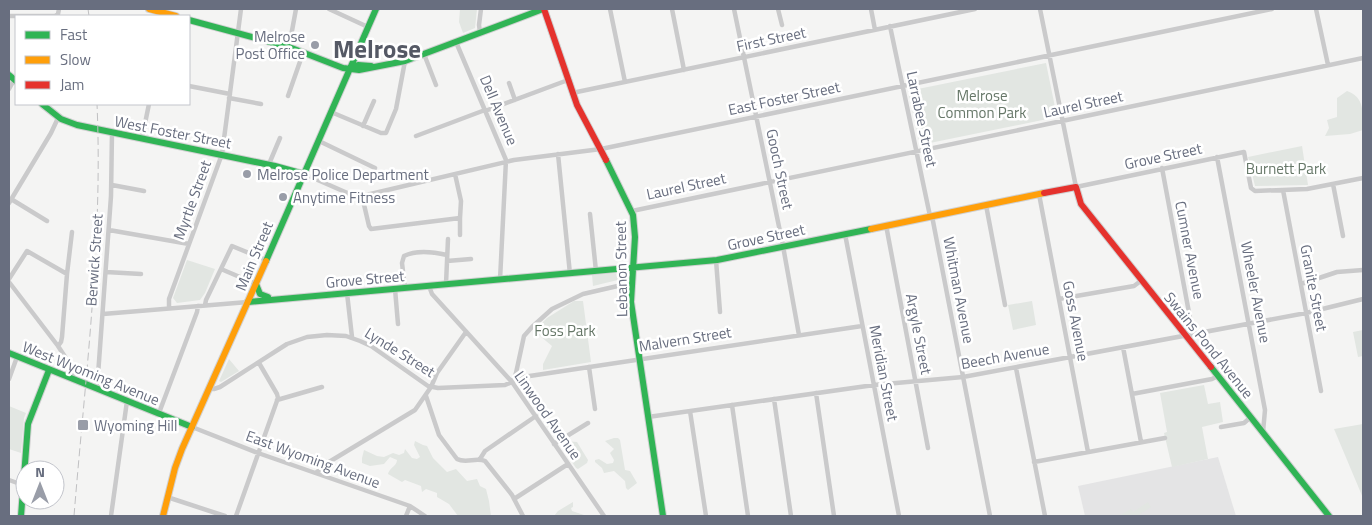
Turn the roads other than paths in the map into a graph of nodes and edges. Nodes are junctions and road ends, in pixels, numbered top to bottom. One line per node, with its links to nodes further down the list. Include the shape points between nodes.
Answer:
1 (149, 9): 18 (street)
2 (242, 9): 25 (street, Myrtle Street)
3 (296, 9): 27 (street)
4 (329, 9): 22 (street)
5 (375, 9): 22 (street, Main Street)
6 (481, 9): 24 (street)
7 (544, 9): 24 (street); 38 (street, Lebanon Street)
8 (610, 9): 39 (street)
9 (672, 9): 36 (street)
10 (734, 9): 31 (street, Gooch Street)
11 (778, 9): 20 (street)
12 (871, 9): 23 (street)
13 (975, 9): 17 (street, First Street)
14 (1040, 9): 30 (street)
15 (1272, 9): 30 (street, East Foster Street)
16 (1316, 9): 34 (street)
17 (962, 10): 21 (street, First Street)
18 (168, 13)
19 (190, 20): 25 (street)
20 (782, 25)
21 (890, 26): 23 (street, First Street); 43 (street, Larrabee Street)
22 (368, 27): 35 (street, Main Street)
23 (875, 30): 31 (street, First Street)
24 (480, 32): 26 (street)
25 (237, 33): 27 (street); 46 (street, Myrtle Street)
26 (456, 42): 29 (street); 53 (street, Dell Avenue)
27 (289, 47): 28 (street)
28 (303, 52): 35 (street, via 331,65); 47 (street)
29 (424, 54): 33 (street); 41 (street)
30 (1049, 56): 43 (street, East Foster Street); 57 (street)
31 (744, 57): 36 (street, First Street); 55 (street, Gooch Street)
32 (1363, 58): 34 (street, Laurel Street)
33 (405, 61): 35 (street, via 362,70); 58 (street, via 396,109 386,133)
34 (1328, 65): 57 (street, Laurel Street)
35 (350, 68): 54 (street, Main Street)
36 (684, 70): 39 (street, First Street)
37 (13, 79): 44 (street)
38 (568, 80): 45 (street, Lebanon Street); 48 (street)
39 (625, 82): 45 (street, First Street)
40 (509, 83): 48 (street)
41 (436, 85)
42 (190, 86): 46 (street)
43 (902, 86): 55 (street, East Foster Street); 65 (street, Larrabee Street)
44 (9, 89)
45 (572, 93): 64 (street, Lebanon Street)
46 (229, 96): 50 (street); 66 (street, Myrtle Street)
47 (288, 96)
48 (515, 100): 53 (street)
49 (374, 101): 58 (street)
50 (260, 104)
51 (43, 105): 56 (street, West Foster Street)
52 (149, 105): 61 (street)
53 (485, 110): 60 (street); 69 (street, Dell Avenue)
54 (331, 112): 58 (street); 63 (street, Main Street)
55 (756, 116): 64 (street, East Foster Street); 76 (street, Gooch Street)
56 (58, 118): 59 (street, West Foster Street); 84 (street)
57 (1062, 121): 65 (street, Laurel Street); 79 (street)
58 (363, 126)
59 (112, 132): 61 (street, West Foster Street); 78 (street, Berwick Street)
60 (416, 136)
61 (142, 138): 66 (street, West Foster Street)
62 (280, 138): 70 (street)
63 (319, 141): 71 (street); 73 (street, Main Street)
64 (601, 149): 67 (street, East Foster Street); 86 (street, Lebanon Street)
65 (916, 151): 76 (street, Laurel Street); 88 (street, Larrabee Street)
66 (222, 154): 70 (street, West Foster Street); 98 (street, Myrtle Street)
67 (558, 154): 69 (street, East Foster Street); 111 (street)
68 (1218, 157): 72 (street, Grove Street); 80 (street, Grove Street, via 1244,152 1253,190); 134 (street, Wheeler Avenue)
69 (506, 161): 74 (street, East Foster Street); 113 (street, Dell Avenue)
70 (269, 164): 73 (street, West Foster Street)
71 (375, 168)
72 (1162, 168): 79 (street, Grove Street); 139 (street, Cumner Avenue, via 1190,318)
73 (304, 174): 83 (street, East Foster Street, via 352,195); 102 (street, Main Street)
74 (455, 174): 83 (street, East Foster Street); 89 (street, via 461,201)
75 (1363, 178): 77 (street)
76 (770, 181): 86 (street, Laurel Street); 99 (street, Gooch Street)
77 (1333, 184): 80 (street); 96 (street)
78 (112, 185): 81 (street); 92 (street, Berwick Street)
79 (1076, 187): 82 (street, Grove Street); 114 (street, Swains Pond Avenue, via 1081,204)
80 (1282, 190): 117 (street, Granite Street)
81 (144, 191)
82 (1039, 194): 85 (street, Grove Street); 125 (street, Goss Avenue)
83 (362, 196): 89 (street, via 371,229)
84 (10, 202): 90 (street)
85 (986, 205): 88 (street, Grove Street); 128 (street)
86 (632, 211): 104 (street, Lebanon Street, via 635,227)
87 (590, 214): 107 (street)
88 (931, 216): 91 (street, Grove Street); 152 (street, Whitman Avenue)
89 (460, 218): 95 (street)
90 (47, 221)
91 (886, 226): 94 (street, Grove Street); 155 (street, Argyle Street)
92 (109, 230): 98 (street); 108 (street, Berwick Street)
93 (72, 232): 109 (street)
94 (845, 234): 99 (street, Grove Street); 136 (street, Meridian Street)
95 (460, 235)
96 (1343, 236)
97 (448, 239): 100 (street)
98 (189, 244): 130 (street, Myrtle Street, via 169,299)
99 (784, 246): 103 (street, Grove Street); 138 (street, Gooch Street)
100 (447, 258): 101 (street); 116 (street); 119 (street, via 426,253 404,256)
101 (471, 258)
102 (266, 260): 105 (street, via 232,246); 115 (street, Main Street)
103 (716, 260): 104 (street, Grove Street); 131 (street)
104 (632, 267): 107 (street, Grove Street); 120 (street, Lebanon Street)
105 (221, 269): 115 (street); 127 (street)
106 (1363, 270): 117 (street, via 1337,272)
107 (596, 271): 111 (street, Grove Street)
108 (106, 272): 110 (street); 133 (street, Berwick Street)
109 (67, 274): 112 (street, via 27,251); 141 (street, via 62,337)
110 (142, 274)
111 (570, 274): 113 (street, Grove Street)
112 (9, 280): 141 (street)
113 (500, 280): 116 (street, Grove Street)
114 (1142, 280): 125 (street, via 1134,286); 139 (street, Swains Pond Avenue)
115 (256, 284): 123 (street, Grove Street, via 262,296); 126 (street, Main Street)
116 (446, 284): 118 (street, Grove Street)
117 (1301, 284): 132 (street, Granite Street)
118 (429, 286): 119 (street, Grove Street); 137 (street, Linwood Avenue, via 432,294)
119 (405, 288): 121 (street, Grove Street)
120 (631, 288): 146 (street, Lebanon Street); 156 (street, via 622,285 582,294 552,309 524,336)
121 (395, 289): 122 (street, Grove Street); 135 (street)
122 (347, 293): 123 (street, Grove Street); 140 (street)
123 (287, 298): 126 (street, Grove Street)
124 (1363, 299): 132 (street, Beech Avenue)
125 (1059, 300): 145 (street, Goss Avenue)
126 (248, 302): 127 (street, Grove Street); 161 (street, Main Street)
127 (205, 305): 129 (street, Grove Street)
128 (1005, 305)
129 (198, 306): 130 (street, Grove Street); 172 (street)
130 (169, 308): 133 (street, Grove Street)
131 (720, 312)
132 (1306, 313): 134 (street, Beech Avenue); 162 (street, Granite Street)
133 (103, 314): 160 (street, Berwick Street)
134 (1249, 323): 139 (street, Beech Avenue); 179 (street, Wheeler Avenue, via 1265,410)
135 (398, 324)
136 (862, 326): 138 (street, Malvern Street); 157 (street, Meridian Street)
137 (466, 332): 156 (street, Linwood Avenue); 158 (street)
138 (799, 335): 146 (street, Malvern Street)
139 (1186, 335): 142 (street, Beech Avenue); 151 (street, Swains Pond Avenue)
140 (352, 337): 147 (street, Lynde Street, via 302,338 282,346); 158 (street, Lynde Street, via 371,346)
141 (58, 346): 154 (street, via 73,370)
142 (1123, 347): 145 (street, Beech Avenue); 164 (street)
143 (9, 354): 144 (street, West Wyoming Avenue)
144 (17, 357): 150 (street, West Wyoming Avenue); 153 (street)
145 (1070, 358): 149 (street, Beech Avenue); 184 (street, Goss Avenue)
146 (639, 359): 148 (street, Malvern Street); 174 (street, Lebanon Street)
147 (259, 363): 161 (street, Lynde Street); 167 (street)
148 (589, 367): 156 (street, Malvern Street, via 523,377); 170 (street)
149 (1016, 368): 152 (street, Beech Avenue); 188 (street)
150 (49, 370): 154 (street, West Wyoming Avenue); 187 (street, via 29,419)
151 (1218, 376): 164 (street); 175 (street, Swains Pond Avenue)
152 (963, 377): 155 (street, Beech Avenue); 209 (street, Whitman Avenue)
153 (9, 379)
154 (74, 380): 160 (street, West Wyoming Avenue)
155 (916, 381): 157 (street, Beech Avenue); 183 (street, Argyle Street)
156 (512, 382): 158 (street, Lynde Street, via 505,385); 173 (street, Linwood Avenue)
157 (874, 385): 163 (street, Beech Avenue); 208 (street, Meridian Street)
158 (431, 387): 165 (street)
159 (322, 388): 167 (street)
160 (97, 389): 168 (street, West Wyoming Avenue)
161 (209, 389): 177 (street, Main Street)
162 (1321, 390)
163 (816, 393): 166 (street, Beech Avenue); 207 (street)
164 (1132, 394): 181 (street)
165 (426, 396): 186 (street, via 439,435 457,459); 190 (street, via 410,414 324,465)
166 (774, 399): 169 (street, Beech Avenue); 206 (street)
167 (278, 400): 185 (street)
168 (127, 401): 172 (street, West Wyoming Avenue); 195 (street)
169 (732, 405): 171 (street, Beech Avenue); 205 (street)
170 (595, 409)
171 (690, 411): 174 (street, Beech Avenue); 204 (street)
172 (159, 413): 177 (street, West Wyoming Avenue)
173 (536, 416): 182 (street, Linwood Avenue); 186 (street, via 485,452)
174 (648, 417): 203 (street, Lebanon Street)
175 (1251, 417): 178 (street); 179 (street, Swains Pond Avenue)
176 (588, 423): 182 (street)
177 (192, 427): 185 (street, East Wyoming Avenue); 191 (street, Main Street, via 178,458)
178 (1222, 427)
179 (1263, 432): 211 (street, Swains Pond Avenue)
180 (1165, 438): 181 (street)
181 (1141, 442): 184 (street)
182 (554, 444): 189 (street, Linwood Avenue)
183 (928, 448)
184 (1088, 452): 188 (street)
185 (258, 453): 190 (street, East Wyoming Avenue); 198 (street)
186 (480, 459): 192 (street, via 492,469)
187 (25, 460)
188 (1034, 462): 210 (street)
189 (568, 464): 192 (street); 202 (street, Linwood Avenue)
190 (316, 473): 193 (street, East Wyoming Avenue)
191 (167, 497): 194 (street); 196 (street, Main Street)
192 (514, 499): 201 (street)
193 (410, 506): 199 (street); 200 (street, East Wyoming Avenue)
194 (214, 514): 197 (street)
195 (111, 516)
196 (162, 516)
197 (224, 516)
198 (236, 516)
199 (406, 516)
200 (425, 516)
201 (523, 516)
202 (604, 516)
203 (664, 516)
204 (706, 516)
205 (748, 516)
206 (791, 516)
207 (834, 516)
208 (899, 516)
209 (990, 516)
210 (1045, 516)
211 (1329, 516)

